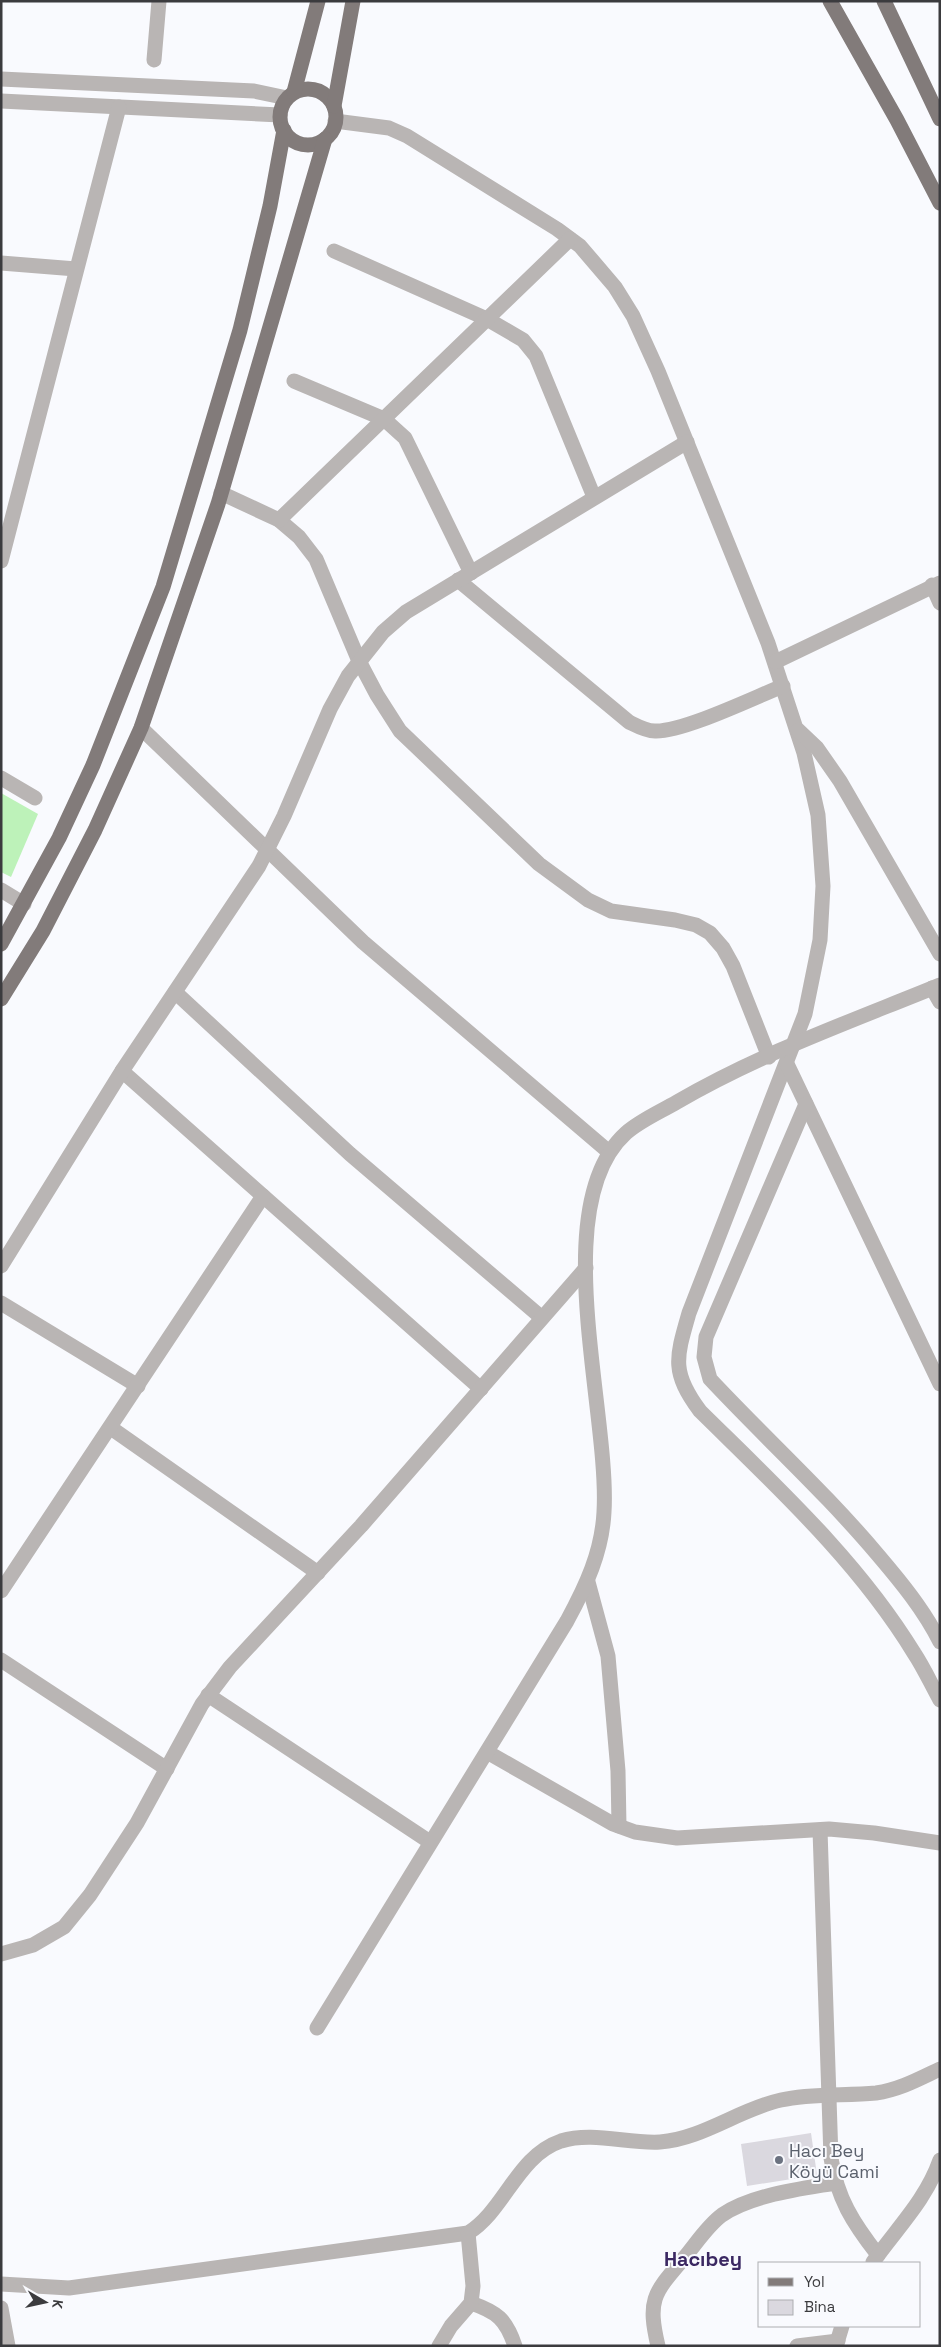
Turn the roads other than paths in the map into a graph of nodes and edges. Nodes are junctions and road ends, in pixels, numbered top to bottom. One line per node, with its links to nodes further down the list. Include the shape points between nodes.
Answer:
1 (159, 1): 6 (street)
2 (318, 1): 8 (main road)
3 (353, 1): 10 (main road)
4 (830, 1): 16 (main road)
5 (884, 1): 12 (main road)
6 (154, 60)
7 (1, 80): 8 (street)
8 (290, 95): 10 (main road, via 312,89 322,92); 14 (main road)
9 (1, 101): 11 (street)
10 (334, 106): 13 (main road)
11 (118, 107): 14 (street); 20 (street)
12 (940, 119)
13 (335, 121): 15 (main road); 17 (street, via 389,128 407,136)
14 (282, 123): 15 (main road, via 292,140 300,144 318,143); 41 (main road, via 270,206 240,330 163,587 93,765)
15 (325, 139): 25 (main road)
16 (940, 203)
17 (570, 239): 21 (street); 24 (street, via 615,287 633,316)
18 (334, 251): 21 (street)
19 (1, 263): 20 (street)
20 (76, 269): 28 (street)
21 (488, 319): 23 (street); 26 (street, via 523,340 536,356)
22 (294, 381): 23 (street)
23 (384, 419): 27 (street); 29 (street, via 405,438)
24 (687, 442): 26 (street); 33 (street)
25 (221, 493): 27 (street); 35 (main road)
26 (594, 497): 29 (street)
27 (279, 520): 32 (street, via 300,537 316,558)
28 (1, 561)
29 (465, 576): 32 (street, via 406,612 383,632); 34 (street, via 629,722 652,732 679,728)
30 (936, 584): 31 (street); 33 (street)
31 (940, 603)
32 (359, 661): 39 (street, via 330,709); 49 (street, via 400,731 539,864 588,900 611,911 675,920 696,925 710,933 733,966)
33 (775, 662): 34 (street)
34 (782, 686): 36 (street)
35 (141, 728): 39 (street); 46 (main road, via 95,830 43,931)
36 (797, 730): 43 (street, via 817,748 840,780); 48 (street, via 818,815 823,886 820,940 805,1014)
37 (1, 778): 38 (street)
38 (35, 798)
39 (267, 850): 45 (street); 53 (street, via 363,942)
40 (1, 890): 41 (street)
41 (24, 904): 42 (main road)
42 (1, 944)
43 (940, 954)
44 (936, 987): 47 (street); 48 (street)
45 (175, 992): 51 (street); 58 (street, via 350,1154)
46 (1, 999)
47 (940, 1002)
48 (793, 1046): 49 (street); 50 (street)
49 (769, 1057): 53 (street, via 707,1084 648,1119 627,1133)
50 (786, 1064): 52 (street); 69 (street, via 689,1314 679,1347 678,1368 685,1391 700,1410 807,1518 873,1595 915,1653)
51 (122, 1071): 54 (street); 55 (street)
52 (806, 1104): 59 (street); 66 (street, via 706,1337 704,1357 710,1379 846,1517 896,1576)
53 (609, 1152): 56 (street, via 590,1200 585,1235)
54 (263, 1196): 60 (street); 61 (street)
55 (1, 1266)
56 (586, 1268): 58 (street); 64 (street, via 604,1512 599,1548)
57 (1, 1303): 60 (street)
58 (542, 1318): 61 (street)
59 (940, 1384)
60 (138, 1386): 62 (street)
61 (481, 1388): 63 (street)
62 (110, 1428): 63 (street); 65 (street)
63 (318, 1573): 68 (street, via 230,1666)
64 (588, 1582): 70 (street); 72 (street, via 608,1656 618,1771)
65 (1, 1590)
66 (940, 1642)
67 (1, 1660): 71 (street)
68 (208, 1695): 71 (street); 74 (street)
69 (940, 1700)
70 (486, 1752): 72 (street); 74 (street)
71 (167, 1768): 76 (street, via 138,1823 90,1895 64,1927 33,1945)
72 (619, 1826): 73 (street, via 677,1838)
73 (820, 1830): 75 (street, via 874,1833); 79 (street)
74 (430, 1842): 77 (street)
75 (940, 1843)
76 (1, 1954)
77 (317, 2028)
78 (940, 2069): 79 (street, via 910,2084 878,2093)
79 (828, 2096): 81 (street); 82 (street, via 782,2099 660,2142 586,2137 562,2141 545,2149 513,2180 481,2225)
80 (940, 2160): 83 (street, via 933,2180 914,2209)
81 (835, 2183): 83 (street); 92 (street, via 748,2203 722,2215 659,2288 651,2311)
82 (468, 2233): 84 (street, via 69,2288); 85 (street, via 473,2286)
83 (875, 2259)
84 (1, 2284)
85 (471, 2303): 90 (street); 91 (street, via 500,2316)
86 (1, 2308): 89 (street)
87 (842, 2327): 88 (street)
88 (837, 2344): 93 (street)
89 (8, 2346)
90 (439, 2346)
91 (516, 2346)
92 (658, 2346)
93 (797, 2346)

